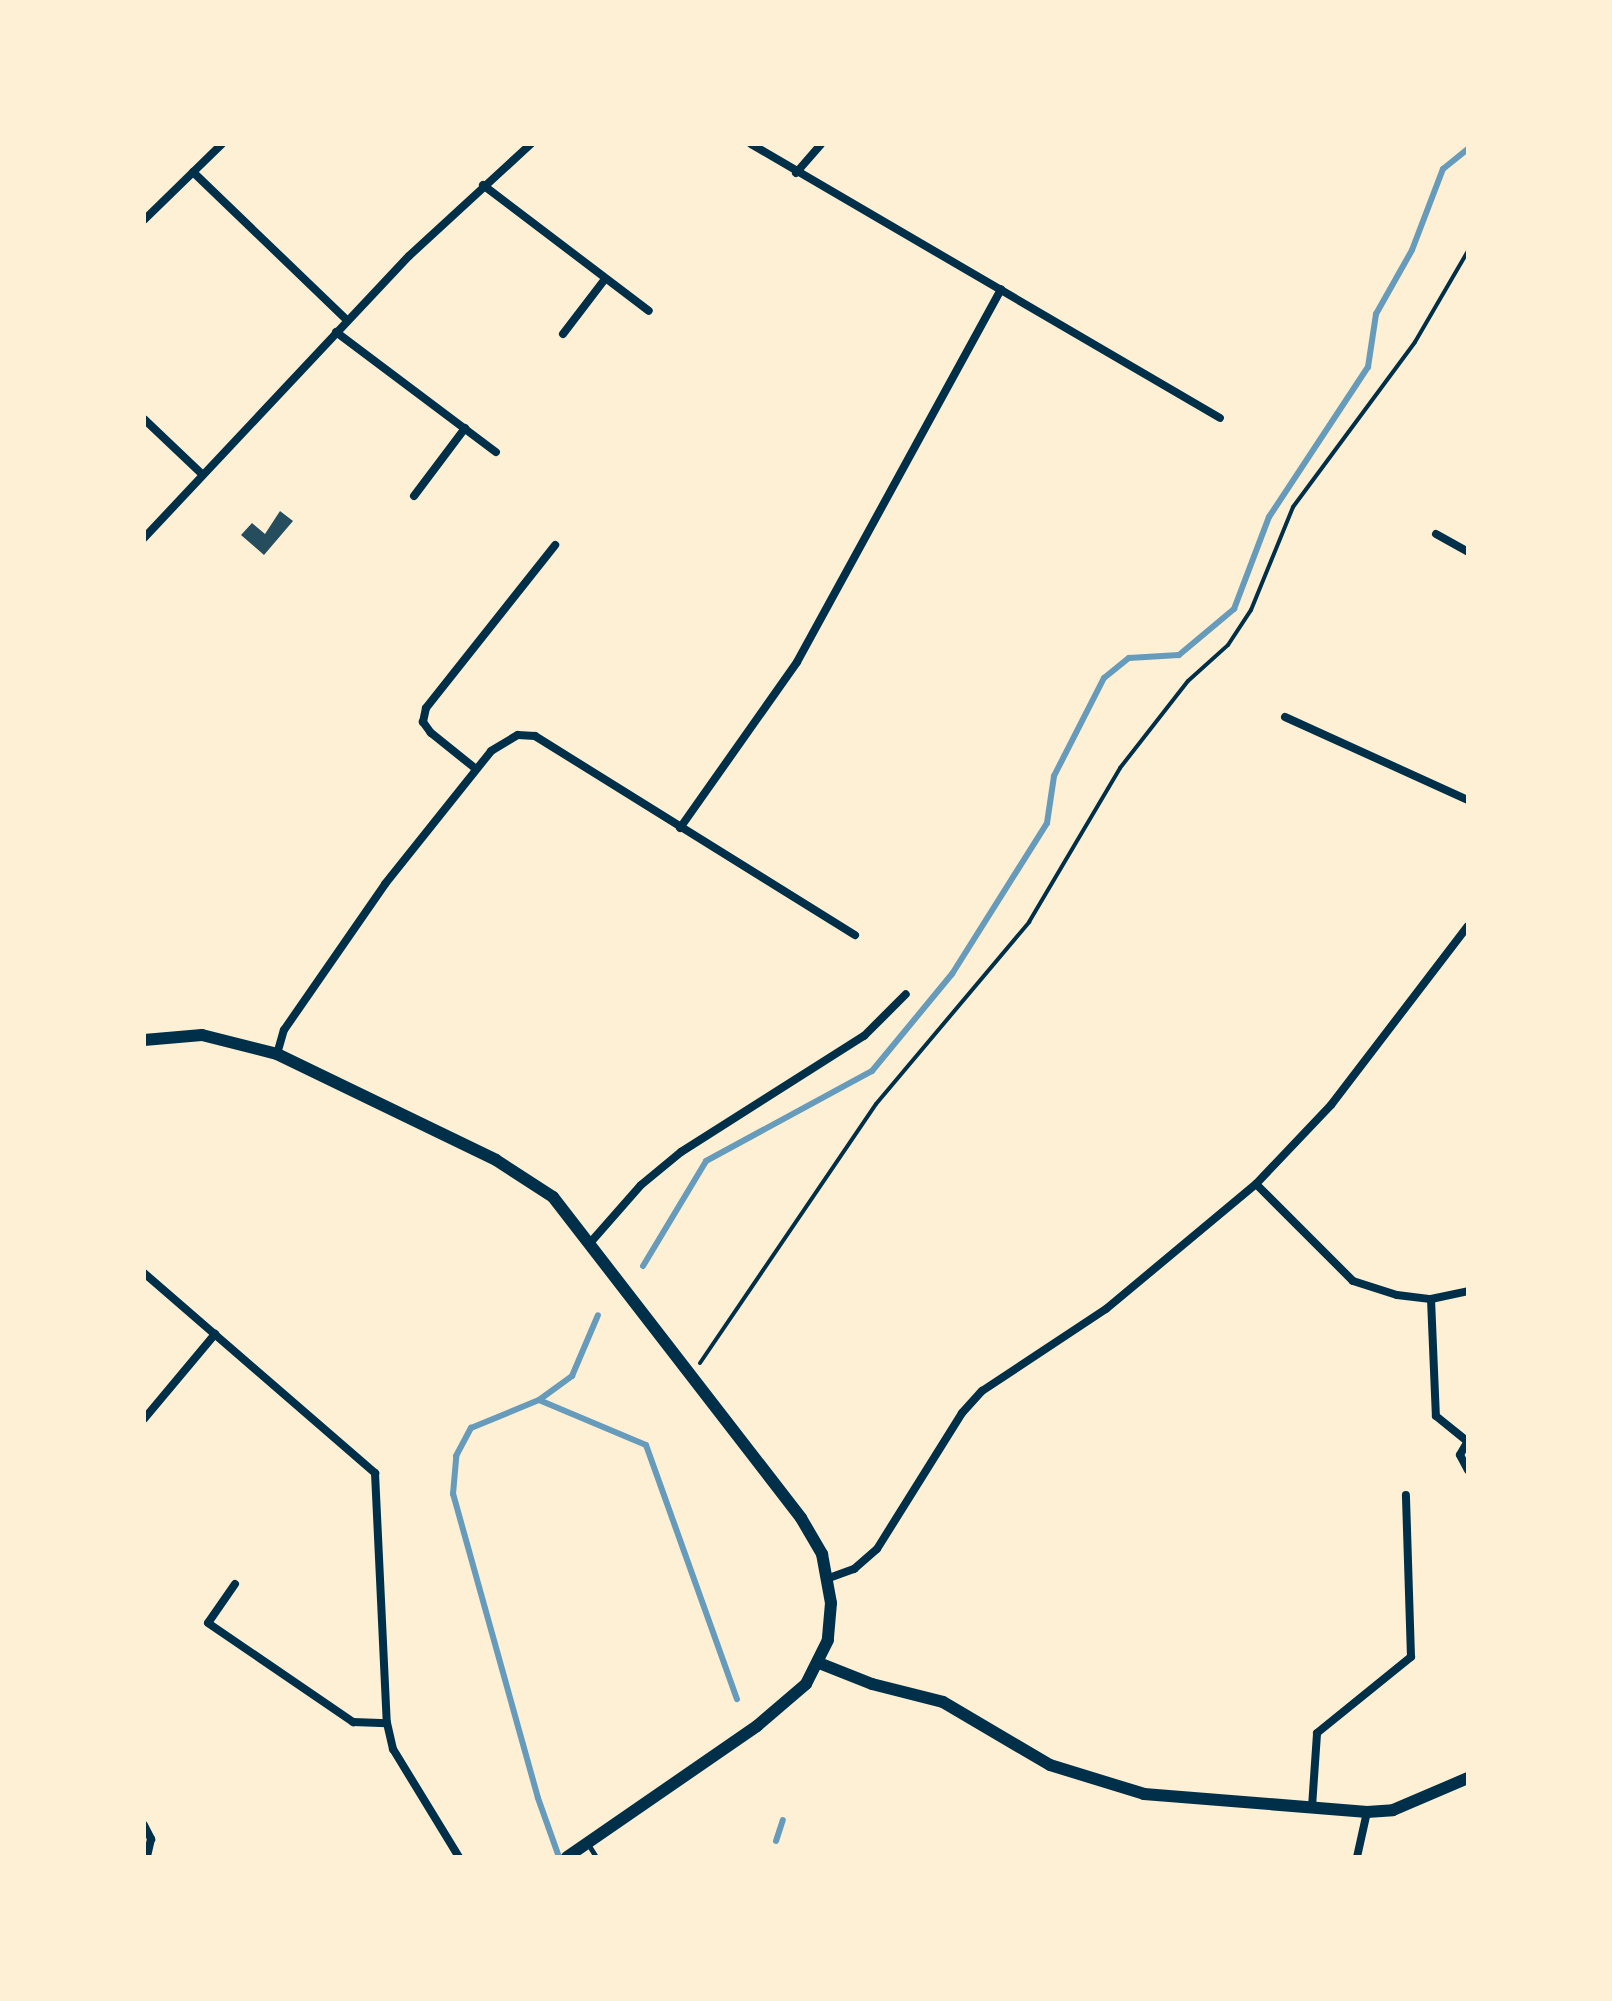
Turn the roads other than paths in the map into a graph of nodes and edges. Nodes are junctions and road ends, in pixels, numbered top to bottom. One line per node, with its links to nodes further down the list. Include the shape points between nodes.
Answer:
1 (222, 144): 5 (street)
2 (531, 144): 7 (street)
3 (751, 144): 6 (street)
4 (821, 144): 6 (street)
5 (193, 172): 8 (street); 12 (street)
6 (796, 173): 10 (street)
7 (483, 185): 9 (street); 12 (street)
8 (144, 220)
9 (605, 279): 11 (street); 14 (street)
10 (1001, 289): 15 (street); 28 (street, via 797,662)
11 (649, 311)
12 (347, 320): 13 (street)
13 (336, 332): 17 (street); 19 (street)
14 (563, 334)
15 (1220, 418)
16 (144, 419): 19 (street)
17 (465, 428): 18 (street); 20 (street)
18 (496, 452)
19 (202, 474): 22 (street)
20 (414, 496)
21 (1436, 534): 24 (street)
22 (144, 538)
23 (555, 545): 26 (street, via 426,708 423,722 431,733)
24 (1468, 552)
25 (1285, 717): 27 (street)
26 (476, 769): 28 (street, via 504,740 535,736); 33 (street, via 377,896 284,1030)
27 (1468, 800)
28 (680, 828): 30 (street)
29 (1468, 926): 34 (street, via 1331,1105)
30 (855, 935)
31 (906, 994): 35 (street, via 864,1036 681,1152 641,1185)
32 (144, 1040): 33 (street, via 202,1035)
33 (277, 1054): 35 (street, via 523,1175 553,1197)
34 (1256, 1184): 38 (street, via 1353,1281); 44 (street, via 1106,1309 982,1391 962,1413 877,1549 854,1569)
35 (590, 1243): 44 (street, via 801,1518)
36 (144, 1273): 39 (street)
37 (1468, 1291): 38 (street)
38 (1431, 1299): 41 (street, via 1436,1416)
39 (215, 1334): 40 (street); 47 (street, via 375,1473)
40 (144, 1419)
41 (1467, 1441): 42 (street, via 1460,1455)
42 (1468, 1470)
43 (1406, 1495): 49 (street, via 1411,1657 1317,1733)
44 (829, 1578): 46 (street, via 828,1640)
45 (235, 1584): 47 (street, via 208,1623 353,1722)
46 (819, 1663): 49 (street, via 861,1681 943,1702 1050,1765 1112,1788); 52 (street, via 780,1709)
47 (387, 1723): 55 (street, via 393,1749)
48 (1468, 1778): 50 (street, via 1393,1810)
49 (1312, 1807): 50 (street)
50 (1367, 1812): 57 (street)
51 (144, 1825): 54 (street, via 151,1839)
52 (587, 1843): 53 (street); 56 (lane)
53 (571, 1854)
54 (147, 1857)
55 (459, 1857)
56 (596, 1857)
57 (1357, 1857)

